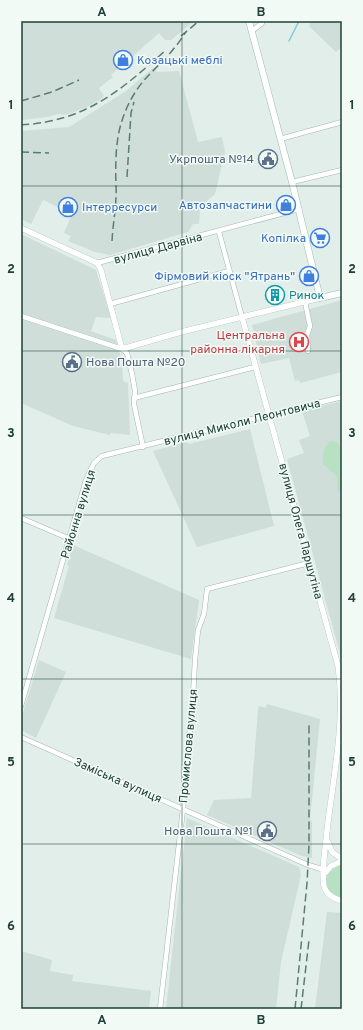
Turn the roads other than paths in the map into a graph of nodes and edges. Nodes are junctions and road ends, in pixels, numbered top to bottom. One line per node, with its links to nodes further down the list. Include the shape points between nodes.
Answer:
1 (249, 21): 3 (main road)
2 (262, 21): 3 (street)
3 (252, 31): 5 (main road)
4 (342, 122): 5 (street)
5 (280, 138): 7 (main road)
6 (342, 170): 7 (street)
7 (292, 182): 8 (main road)
8 (299, 209): 10 (street, вулиця Дарвіна); 14 (main road)
9 (21, 228): 11 (street, вулиця Дарвіна)
10 (219, 232): 11 (street, вулиця Дарвіна); 12 (street, вулиця Олега Паршутіна)
11 (98, 263): 16 (street)
12 (229, 272): 16 (street); 18 (street, вулиця Олега Паршутіна)
13 (342, 293): 14 (main road)
14 (320, 298): 15 (street)
15 (305, 302): 18 (street); 20 (street, via 310,326 307,335)
16 (110, 304): 19 (street)
17 (21, 316): 19 (street)
18 (242, 317): 19 (street); 21 (street, вулиця Олега Паршутіна)
19 (122, 349): 23 (street, via 127,353 135,390)
20 (308, 351)
21 (255, 367): 23 (street); 24 (street, вулиця Олега Паршутіна)
22 (342, 397): 24 (street, вулиця Миколи Леонтовича)
23 (134, 398): 25 (street)
24 (268, 415): 25 (street, вулиця Миколи Леонтовича); 28 (street, вулиця Олега Паршутіна)
25 (143, 447): 27 (street, Районна вулиця, via 102,456 94,463 86,480)
26 (21, 518): 27 (street)
27 (70, 539): 30 (street, Районна вулиця)
28 (309, 563): 29 (street, вулиця Олега Паршутіна); 32 (street, Промислова вулиця, via 207,589 204,614 198,630)
29 (342, 689): 33 (street, вулиця Олега Паршутіна)
30 (21, 706)
31 (21, 736): 32 (street, Заміська вулиця)
32 (183, 809): 35 (street, Заміська вулиця); 37 (street, Промислова вулиця)
33 (327, 836): 34 (street, вулиця Олега Паршутіна, via 332,852); 35 (street, вулиця Олега Паршутіна)
34 (342, 860): 35 (street)
35 (325, 872): 36 (street, вулиця Олега Паршутіна, via 325,889 329,895)
36 (342, 901)
37 (160, 1009)

